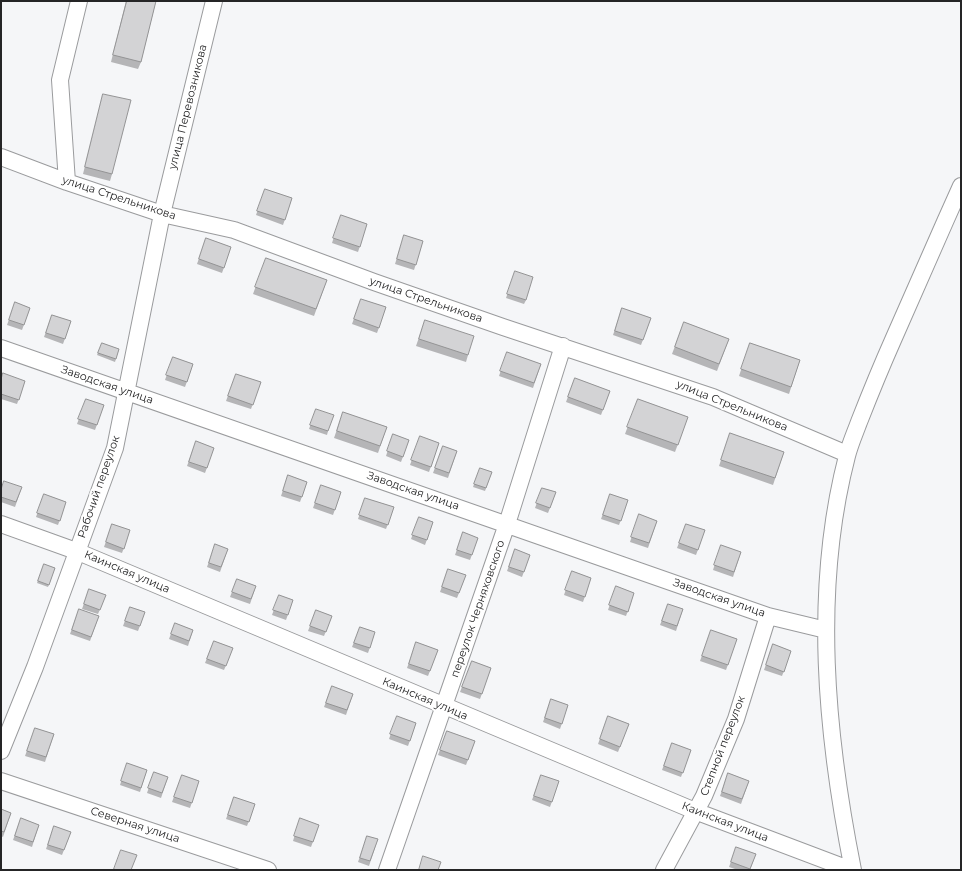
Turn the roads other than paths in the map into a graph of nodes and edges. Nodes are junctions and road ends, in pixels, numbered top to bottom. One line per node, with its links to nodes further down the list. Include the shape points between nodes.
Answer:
1 (79, 1): 4 (street, via 60,80)
2 (214, 1): 6 (street, улица Перевозникова)
3 (1, 157): 4 (street, улица Стрельникова)
4 (67, 182): 6 (street, улица Стрельникова)
5 (961, 186): 10 (street, via 875,380)
6 (162, 214): 7 (street, улица Стрельникова, via 234,230 395,290); 9 (street, Рабочий переулок)
7 (563, 346): 10 (street, улица Стрельникова, via 713,397); 12 (street, переулок Черняховского)
8 (1, 348): 9 (street, Заводская улица)
9 (127, 391): 12 (street, Заводская улица); 13 (street, Рабочий переулок, via 115,448)
10 (847, 454): 15 (street, via 833,517)
11 (1, 524): 13 (street, Каинская улица)
12 (507, 524): 14 (street, Заводская улица); 16 (street, переулок Черняховского)
13 (76, 551): 16 (street, Каинская улица); 17 (street, Рабочий переулок, via 35,667)
14 (768, 616): 15 (street, Заводская улица); 19 (street, Степной переулок, via 736,719 704,796)
15 (826, 630): 23 (street, via 834,768)
16 (443, 706): 19 (street, Каинская улица); 21 (street, переулок Черняховского)
17 (1, 751)
18 (1, 781): 20 (street, Северная улица)
19 (695, 811): 22 (street, Степной переулок); 23 (street, Каинская улица)
20 (268, 870)
21 (387, 870)
22 (664, 870)
23 (852, 870)

